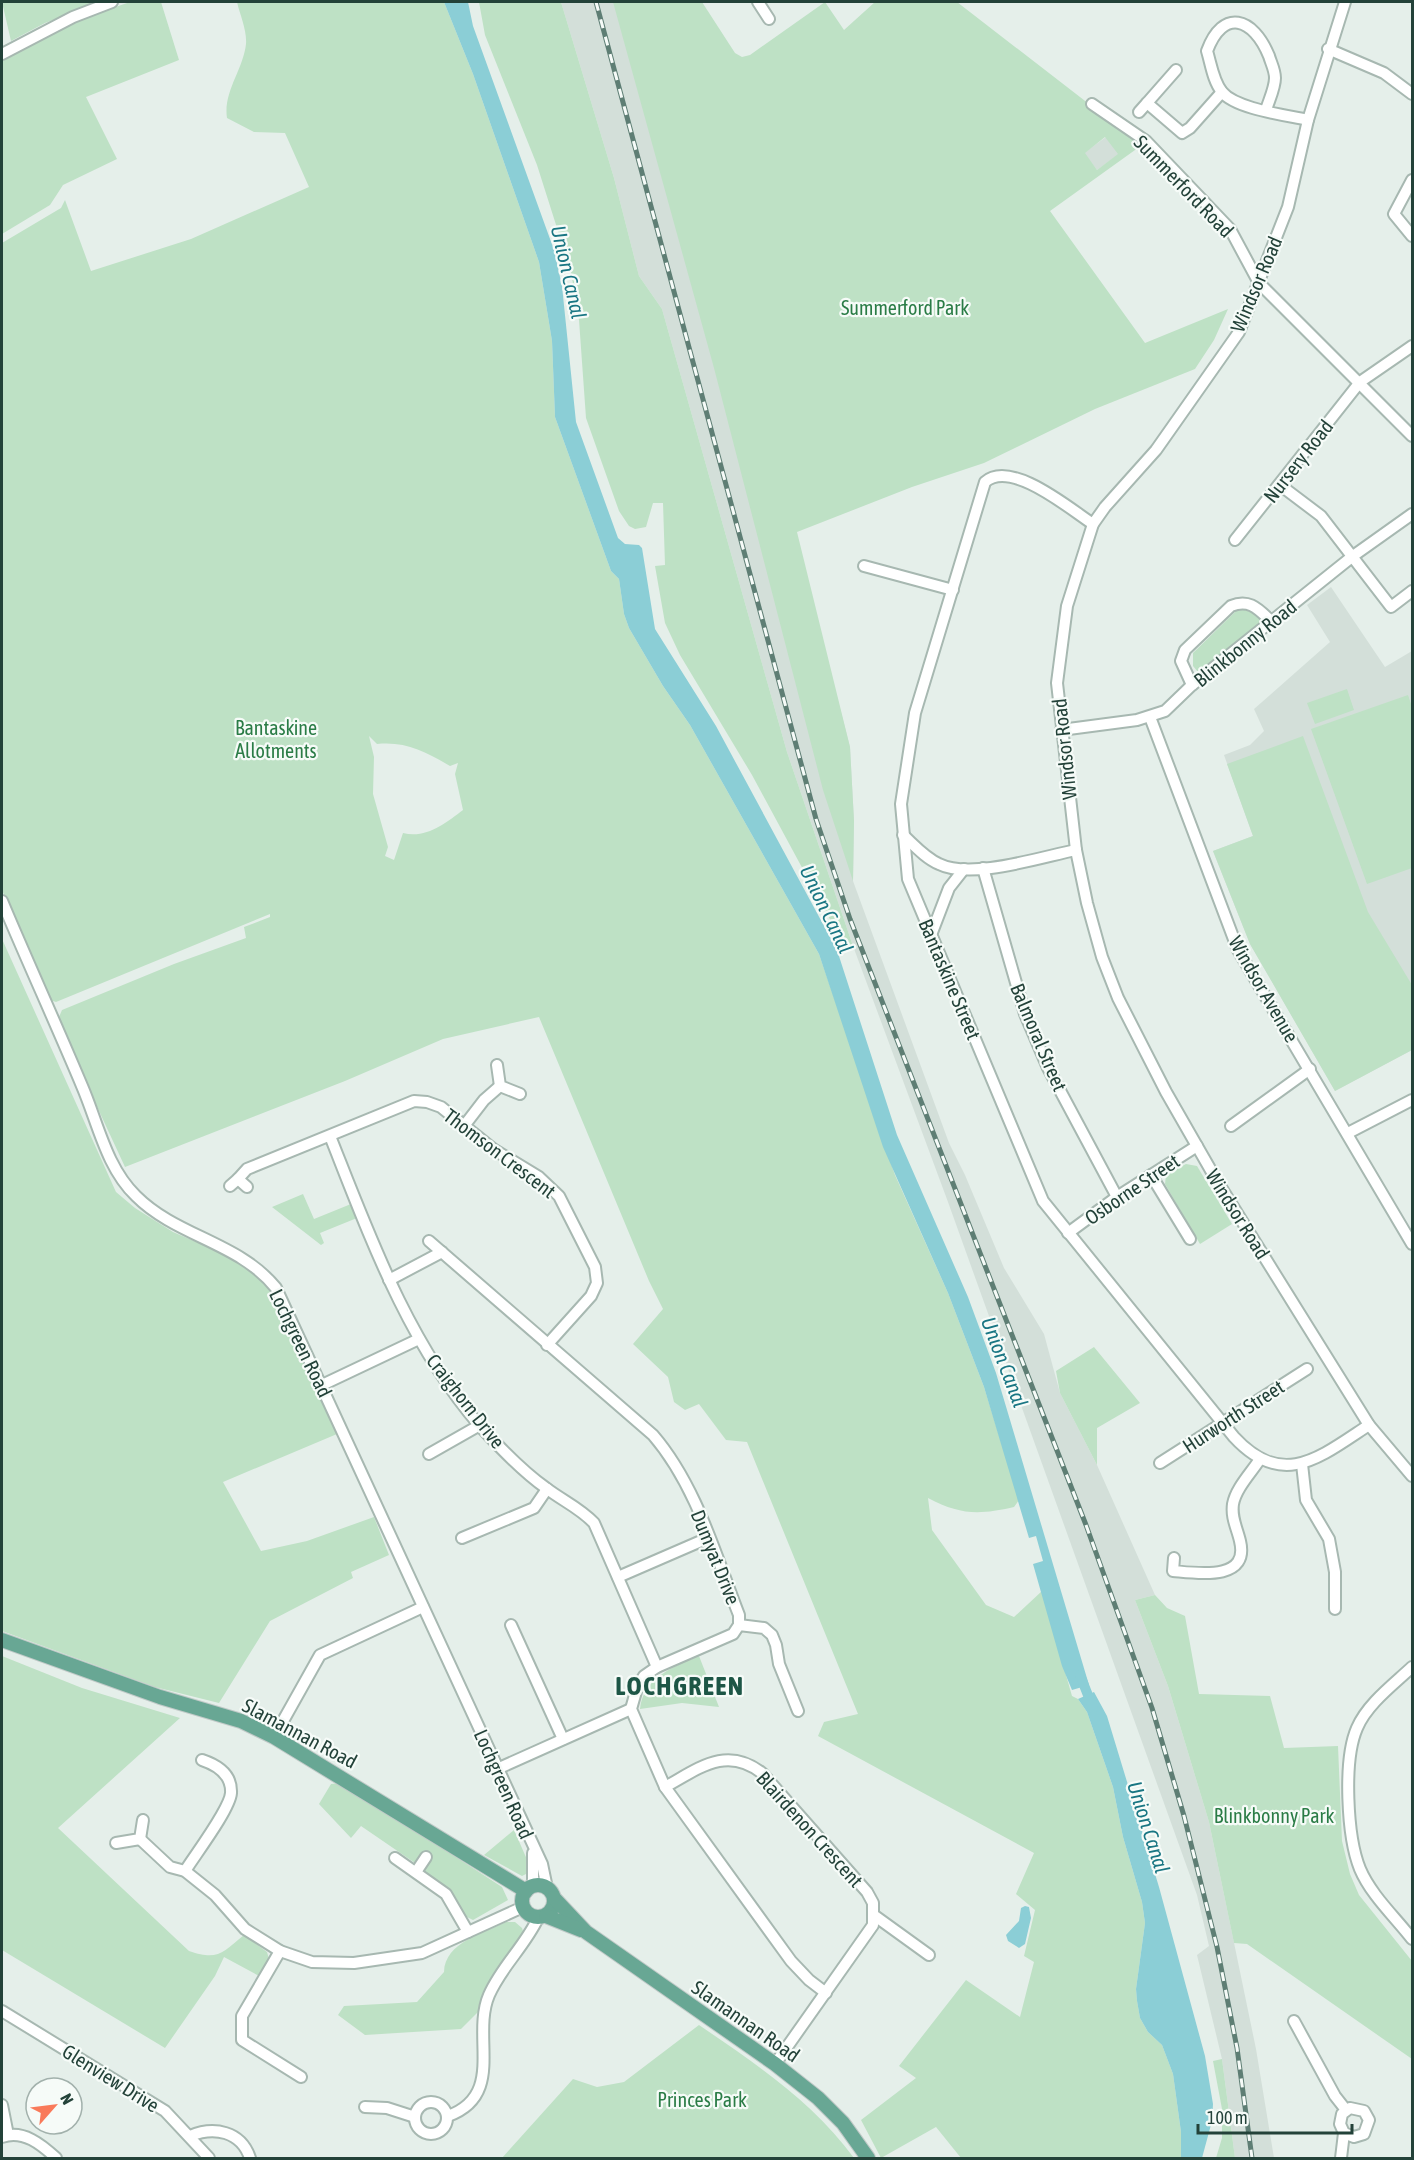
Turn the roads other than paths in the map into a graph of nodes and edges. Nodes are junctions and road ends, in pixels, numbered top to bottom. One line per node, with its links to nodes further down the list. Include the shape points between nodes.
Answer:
1 (112, 2): 6 (street, via 73,17)
2 (758, 2): 4 (street)
3 (1345, 2): 5 (street, Windsor Road)
4 (769, 19)
5 (1328, 49): 9 (street, via 1384,73); 14 (street, Windsor Road)
6 (2, 54)
7 (1176, 70): 10 (street)
8 (1222, 92): 10 (street, via 1182,133); 12 (street, via 1235,102); 12 (street, via 1207,51 1212,36 1225,24 1238,22 1253,28 1274,68 1275,79)
9 (1413, 94)
10 (1147, 103): 13 (street)
11 (1092, 104): 17 (street, Summerford Road, via 1146,141 1230,229)
12 (1266, 110): 14 (street)
13 (1139, 112)
14 (1308, 120): 17 (street, Windsor Road, via 1288,207)
15 (1413, 180): 16 (street, via 1394,214)
16 (1413, 236)
17 (1259, 283): 19 (street, Summerford Road); 23 (street, Windsor Road, via 1239,332 1156,450)
18 (1413, 346): 19 (street, Nursery Road)
19 (1360, 381): 20 (street, Summerford Road); 21 (street, Nursery Road)
20 (1413, 436)
21 (1280, 485): 24 (street, Nursery Road); 25 (street, via 1321,516)
22 (1413, 514): 25 (street, Blinkbonny Road)
23 (1093, 524): 27 (street, Bantaskine Street, via 1039,488 1008,475 992,476 985,482); 32 (street, Windsor Road, via 1075,576 1061,644 1057,683)
24 (1235, 540)
25 (1353, 556): 28 (street, via 1391,607); 29 (street, Blinkbonny Road)
26 (864, 566): 27 (street)
27 (953, 590): 33 (street, Bantaskine Street, via 915,713 901,804)
28 (1413, 591)
29 (1272, 621): 30 (street, Blinkbonny Road); 30 (street, via 1251,604 1240,602 1231,606 1185,650 1181,661)
30 (1192, 685): 31 (street, Blinkbonny Road, via 1165,711)
31 (1150, 717): 32 (street, Blinkbonny Road); 40 (street, Windsor Avenue, via 1238,950)
32 (1061, 730): 34 (street, Windsor Road)
33 (903, 835): 36 (street, via 939,865); 38 (street, Bantaskine Street, via 908,879)
34 (1076, 849): 35 (street); 48 (street, Windsor Road, via 1086,903 1118,998)
35 (983, 868): 36 (street); 51 (street, Balmoral Street, via 1025,1014 1048,1068)
36 (964, 869): 38 (street, via 949,888)
37 (2, 901): 61 (street, Lochgreen Road, via 124,1184 166,1219 209,1239 264,1273 276,1288)
38 (931, 935): 52 (street, Bantaskine Street, via 1043,1201)
39 (497, 1065): 41 (street)
40 (1310, 1069): 45 (street); 46 (street, Windsor Avenue)
41 (500, 1086): 42 (street); 44 (street)
42 (520, 1094)
43 (1413, 1100): 46 (street)
44 (464, 1126): 47 (street, Thomson Crescent, via 441,1107 414,1101); 59 (street, Thomson Crescent, via 560,1196 596,1267 597,1283 591,1296)
45 (1231, 1126)
46 (1348, 1133): 55 (street, Windsor Avenue)
47 (330, 1136): 50 (street, Thomson Crescent, via 247,1169 234,1182); 57 (street, Craighorn Drive)
48 (1197, 1146): 49 (street, Osborne Street); 64 (street, Windsor Road)
49 (1151, 1175): 51 (street, Osborne Street); 53 (street)
50 (247, 1187)
51 (1117, 1197): 52 (street, Osborne Street)
52 (1068, 1233): 62 (street, Bantaskine Street)
53 (1190, 1239)
54 (429, 1241): 56 (street, Dumyat Drive)
55 (1413, 1244)
56 (442, 1252): 57 (street); 59 (street, Dumyat Drive)
57 (389, 1280): 58 (street, Craighorn Drive)
58 (419, 1339): 61 (street); 63 (street, Craighorn Drive)
59 (547, 1345): 72 (street, Dumyat Drive, via 653,1435 672,1456)
60 (1307, 1369): 62 (street, Hurworth Street)
61 (322, 1385): 75 (street, Lochgreen Road)
62 (1224, 1422): 66 (street, Bantaskine Street, via 1247,1451); 67 (street, Hurworth Street)
63 (480, 1425): 65 (street); 70 (street, Craighorn Drive)
64 (1369, 1425): 68 (street, via 1314,1461); 69 (street, Windsor Road)
65 (429, 1454)
66 (1260, 1460): 68 (street, via 1288,1466); 73 (street, via 1233,1502 1234,1524 1241,1543 1235,1565 1218,1574 1173,1571)
67 (1160, 1463)
68 (1302, 1464): 76 (street, via 1306,1500 1329,1539 1335,1572)
69 (1413, 1476)
70 (547, 1489): 71 (street, via 534,1508); 74 (street, Craighorn Drive, via 594,1523)
71 (462, 1538)
72 (708, 1538): 74 (street); 78 (street, Dumyat Drive)
73 (1174, 1558)
74 (618, 1576): 80 (street, Craighorn Drive)
75 (423, 1607): 84 (street, via 320,1655); 87 (street, Lochgreen Road)
76 (1335, 1609)
77 (511, 1624): 85 (street)
78 (740, 1625): 80 (street, Dumyat Drive, via 733,1634); 83 (street, via 764,1628 772,1635)
79 (2, 1640): 84 (main road, Slamannan Road, via 160,1697 241,1721)
80 (657, 1667): 82 (street, Dumyat Drive, via 644,1676)
81 (1413, 1667): 104 (street, via 1357,1727 1349,1778 1352,1836 1360,1870)
82 (631, 1709): 85 (street); 88 (street)
83 (798, 1711)
84 (274, 1737): 97 (main road, Slamannan Road)
85 (563, 1739): 87 (street)
86 (202, 1760): 95 (street, via 217,1765 225,1773 231,1793)
87 (497, 1769): 92 (street, Lochgreen Road)
88 (664, 1787): 100 (street, Blairdenon Crescent, via 713,1761 739,1760 751,1764 867,1892); 107 (street, via 791,1961)
89 (142, 1820): 90 (street)
90 (140, 1839): 91 (street); 95 (street, via 170,1867)
91 (116, 1843)
92 (532, 1847): 97 (street, Lochgreen Road); 98 (street, Lochgreen Road, via 542,1864)
93 (426, 1857): 96 (street)
94 (395, 1858): 96 (street)
95 (185, 1871): 105 (street, via 215,1895 245,1929)
96 (416, 1872): 102 (street, via 446,1893)
97 (529, 1888): 98 (main road, Slamannan Road); 99 (main road, via 522,1899)
98 (550, 1893): 101 (main road, via 553,1908); 103 (main road, Slamannan Road)
99 (523, 1907): 101 (main road, Slamannan Road, via 529,1915); 102 (street)
100 (875, 1916): 106 (street); 107 (street, via 873,1926)
101 (542, 1917): 103 (main road, Slamannan Road); 115 (street, via 488,1995 480,2087 460,2112)
102 (468, 1932): 105 (street, via 422,1953 354,1963 312,1962)
103 (586, 1932): 110 (main road, Slamannan Road)
104 (1413, 1939)
105 (280, 1951): 111 (street, via 242,2016 242,2040)
106 (929, 1954)
107 (826, 1992): 110 (street)
108 (2, 2011): 119 (street, Glenview Drive, via 165,2110)
109 (1294, 2021): 114 (street, via 1307,2035 1335,2096)
110 (775, 2064): 123 (main road, Slamannan Road, via 836,2115)
111 (301, 2077)
112 (2, 2105): 118 (street)
113 (365, 2107): 116 (street, via 387,2108)
114 (1346, 2110): 117 (street, via 1340,2119); 117 (street, via 1360,2109 1368,2116 1369,2126 1359,2136)
115 (448, 2116): 116 (street, via 444,2107 426,2102); 116 (street, via 447,2125 432,2135 423,2133)
116 (414, 2117)
117 (1344, 2133): 124 (street)
118 (5, 2136): 120 (street, via 34,2140)
119 (190, 2136): 121 (street, Glenview Drive); 122 (street, via 213,2130 228,2133)
120 (56, 2158)
121 (209, 2158)
122 (250, 2158)
123 (868, 2158)
124 (1341, 2158)

